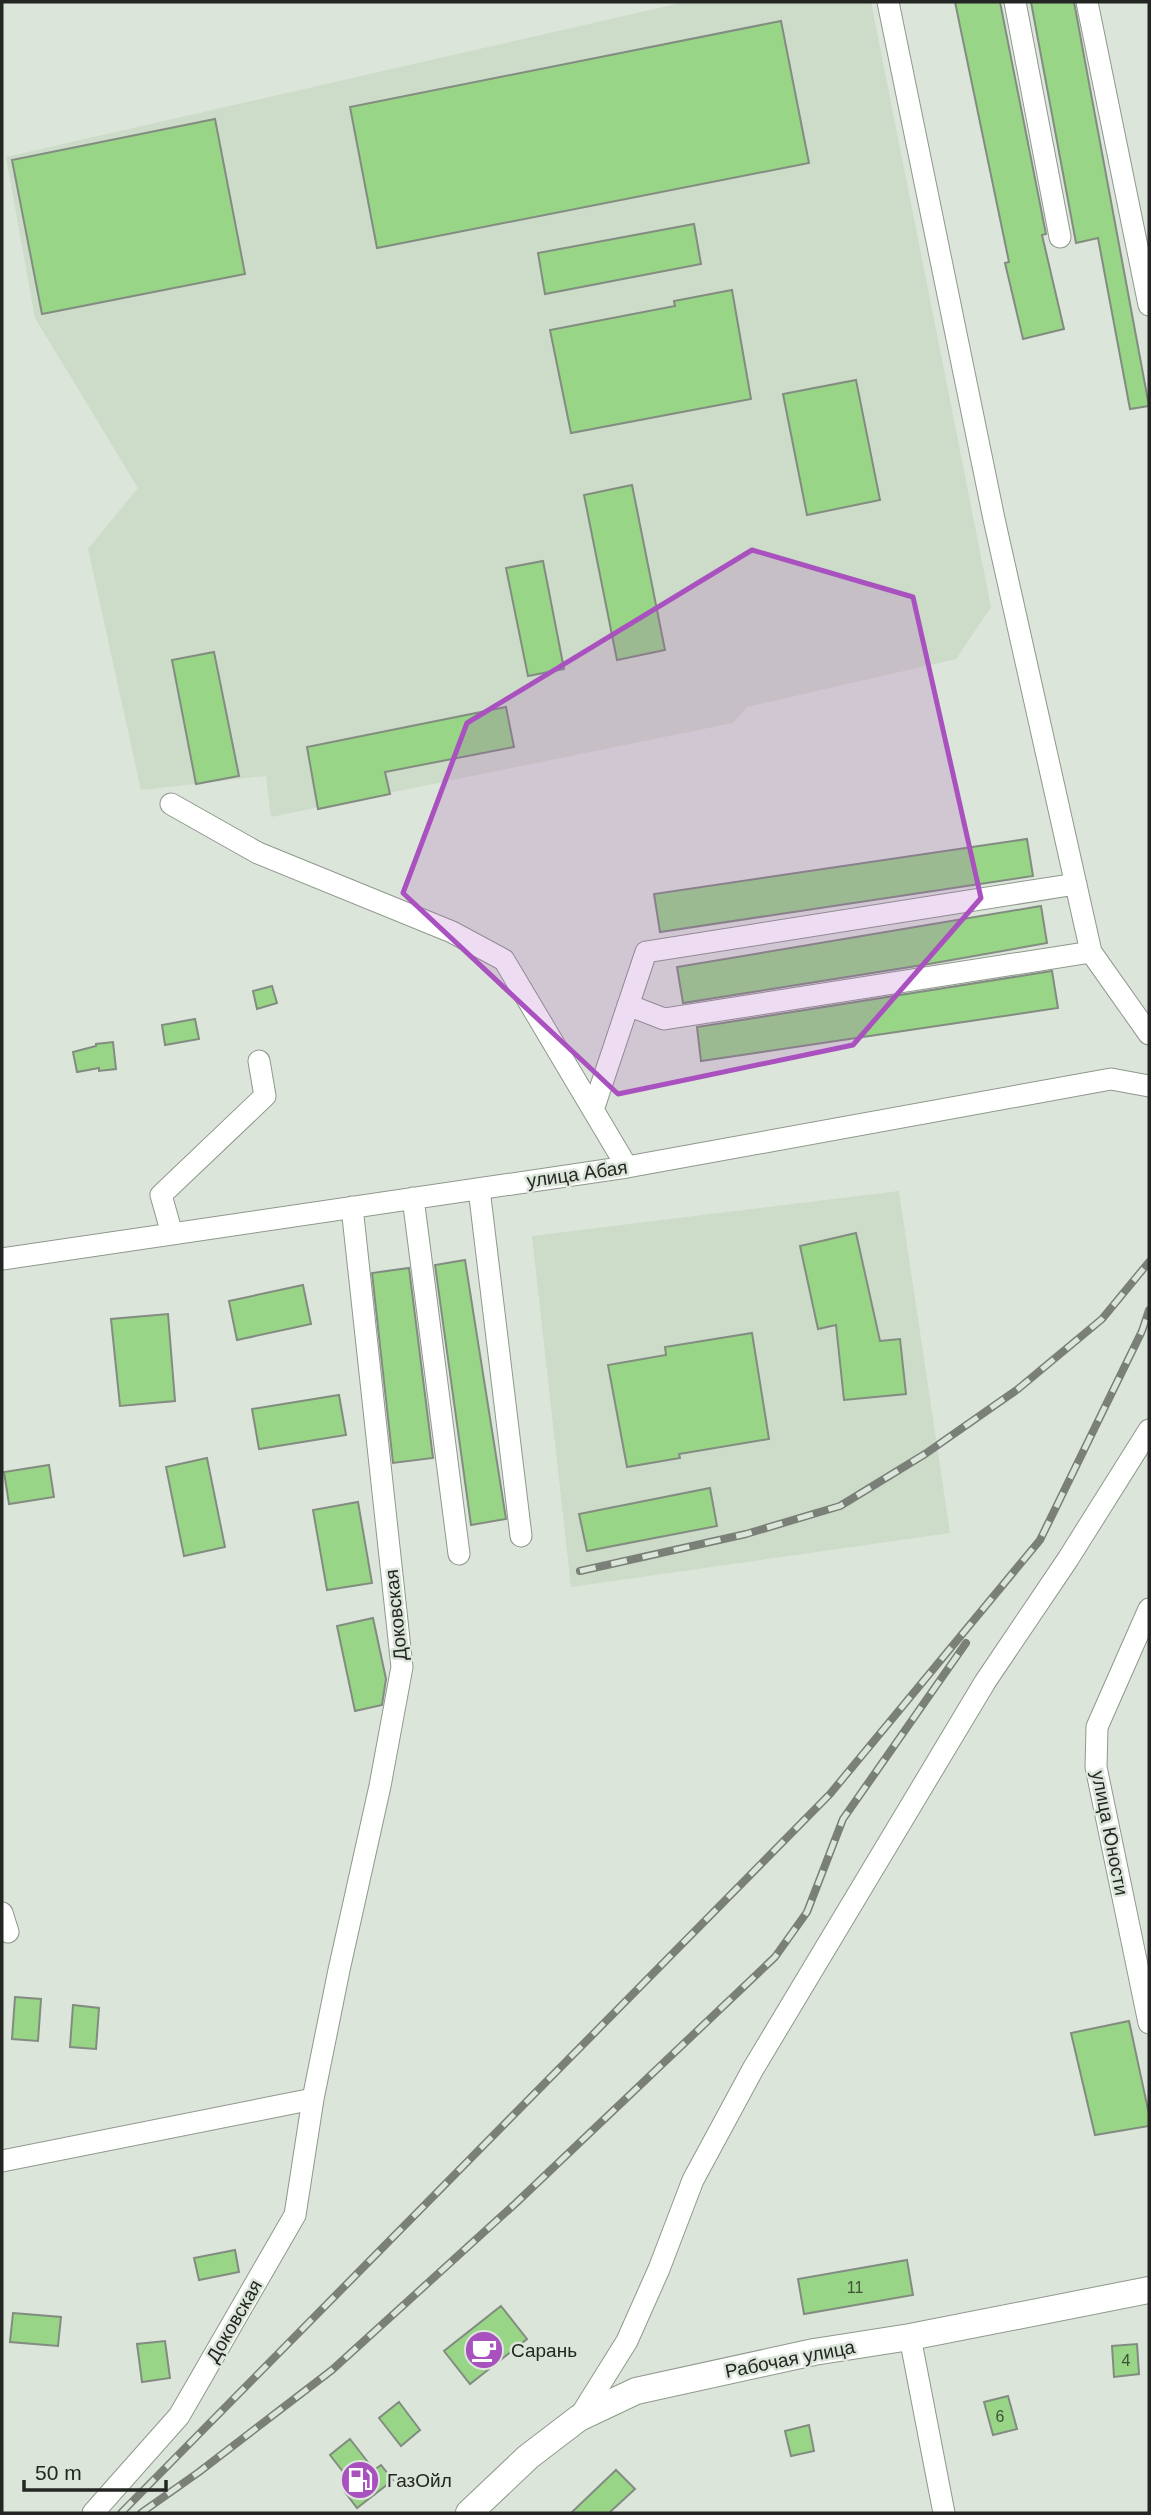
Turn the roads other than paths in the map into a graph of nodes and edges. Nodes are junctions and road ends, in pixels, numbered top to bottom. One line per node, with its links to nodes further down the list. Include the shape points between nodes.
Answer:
1 (888, 2): 7 (street, via 994,519)
2 (1015, 2): 4 (street)
3 (1087, 2): 5 (street)
4 (1060, 237)
5 (1149, 305)
6 (171, 804): 13 (street, via 258,853 452,932 504,960)
7 (1076, 884): 8 (street); 9 (street, via 646,952)
8 (1091, 952): 9 (street, via 664,1019); 10 (street)
9 (628, 1005): 13 (street)
10 (1149, 1034)
11 (259, 1060): 18 (street, via 265,1096 161,1195)
12 (1149, 1086): 14 (street, улица Абая, via 1111,1079)
13 (593, 1110): 14 (street)
14 (627, 1167): 15 (street, улица Абая)
15 (478, 1189): 16 (street, улица Абая); 21 (street)
16 (413, 1198): 17 (street, улица Абая); 22 (street)
17 (352, 1207): 18 (street, улица Абая); 25 (street, Доковская, via 402,1667)
18 (172, 1234): 19 (street, улица Абая)
19 (2, 1259)
20 (1149, 1430): 29 (street, via 985,1682 753,2069 693,2180 627,2341)
21 (521, 1536)
22 (459, 1554)
23 (1149, 1609): 24 (street, улица Юности, via 1097,1727 1096,1767)
24 (1149, 2023)
25 (313, 2099): 26 (street); 30 (street, Доковская, via 295,2215 179,2417)
26 (2, 2161)
27 (1149, 2290): 28 (main road, Рабочая улица)
28 (910, 2337): 29 (main road, Рабочая улица, via 814,2352 636,2391); 32 (street)
29 (579, 2418): 31 (main road, Рабочая улица, via 528,2457)
30 (93, 2513)
31 (469, 2513)
32 (944, 2513)

